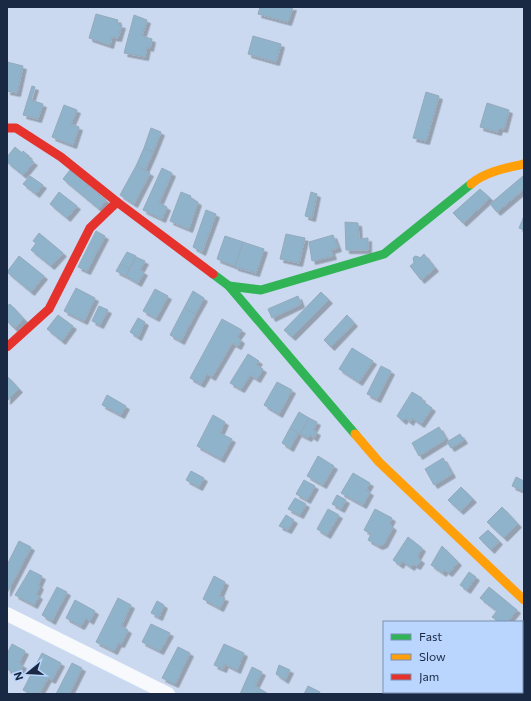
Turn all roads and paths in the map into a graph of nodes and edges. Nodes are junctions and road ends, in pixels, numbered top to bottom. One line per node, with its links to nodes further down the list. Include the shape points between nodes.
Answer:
1 (7, 128): 3 (street, via 16,128 61,157)
2 (524, 164): 4 (street, via 477,179 384,254 261,290)
3 (117, 202): 4 (street); 5 (street, via 90,228 49,309)
4 (229, 286): 6 (street, via 379,462)
5 (7, 347)
6 (524, 600)
7 (7, 614): 8 (street)
8 (168, 694)

